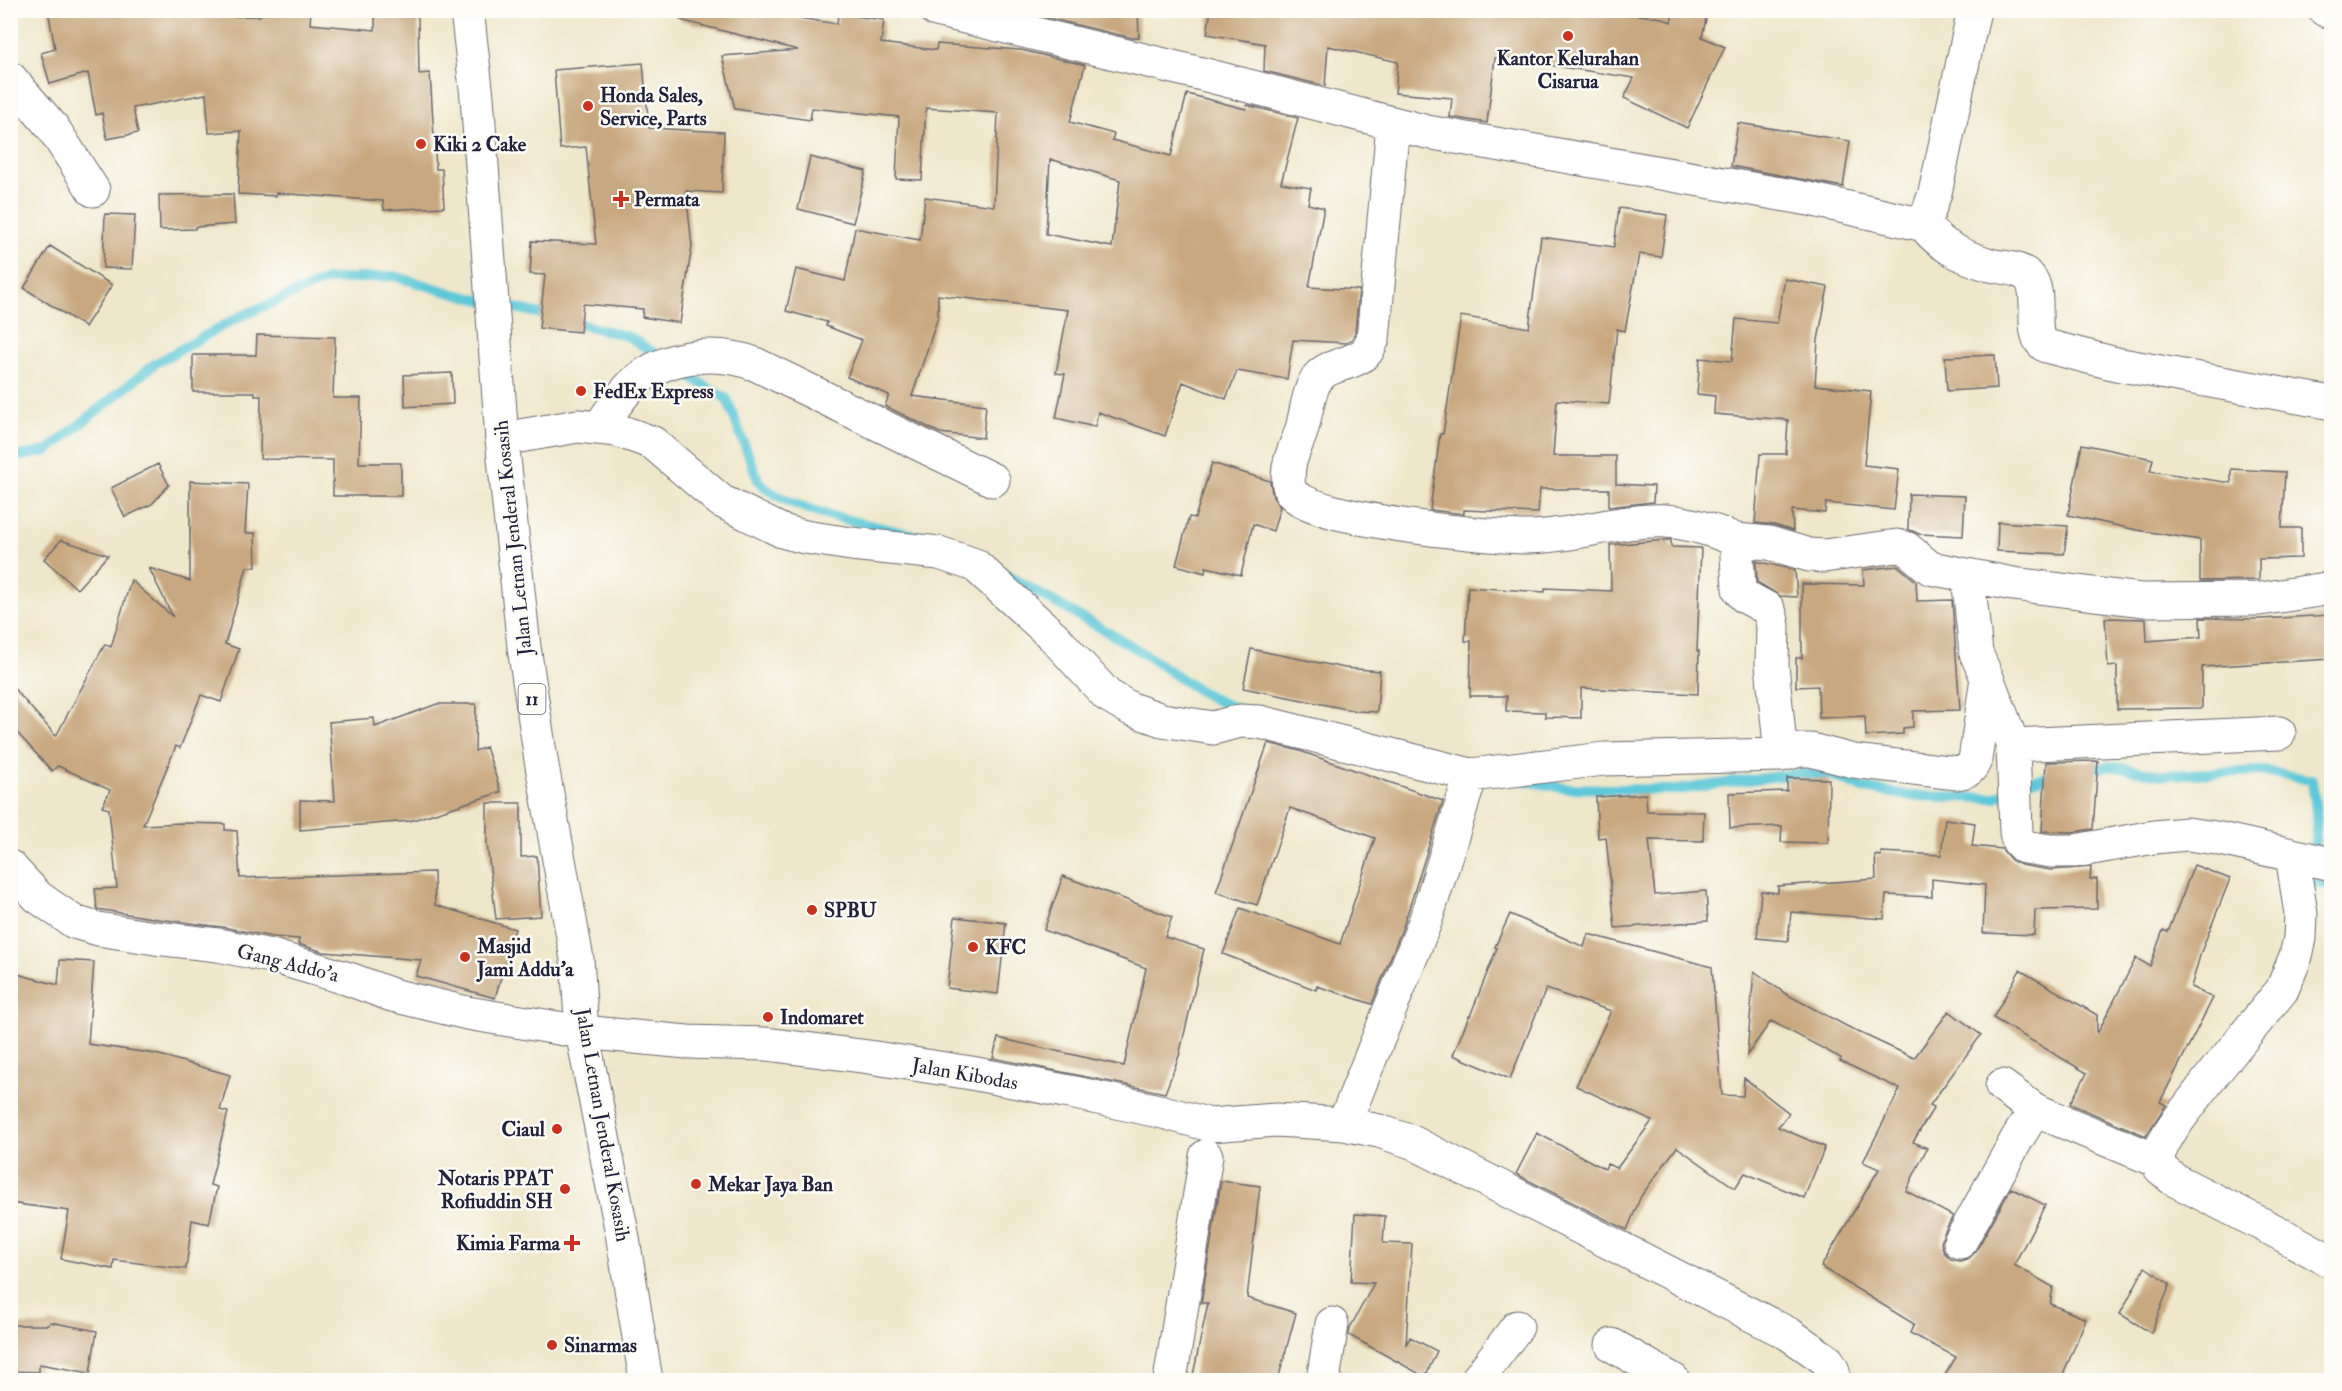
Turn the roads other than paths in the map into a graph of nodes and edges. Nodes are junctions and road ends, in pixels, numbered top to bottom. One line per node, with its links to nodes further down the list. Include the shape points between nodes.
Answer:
1 (467, 10): 13 (main road, Jalan Letnan Jenderal Kosasih / 11)
2 (936, 10): 6 (main road)
3 (1974, 10): 10 (main road, via 1935,193)
4 (2325, 10): 5 (main road)
5 (2331, 12)
6 (1020, 21): 8 (main road)
7 (10, 78): 9 (main road, via 53,128)
8 (1393, 124): 10 (main road, via 1809,199); 15 (main road, via 1373,339 1367,351 1326,370 1314,384 1289,466 1288,485 1292,493 1315,506 1392,524 1463,534 1527,537 1664,521 1697,526)
9 (93, 190)
10 (1924, 225): 11 (main road, via 1956,253 2020,270 2028,276 2035,291 2037,334 2046,346 2116,364)
11 (2331, 403)
12 (600, 426): 13 (main road, via 578,426); 14 (main road, via 645,373 677,361 716,355 755,364); 22 (main road, via 653,443 722,501 782,531 851,544 939,553 975,565 1053,636 1107,695 1143,714 1213,728 1240,721 1260,722)
13 (502, 440): 26 (main road, Jalan Letnan Jenderal Kosasih / 11, via 524,647 577,959)
14 (993, 480)
15 (1736, 540): 16 (main road, via 1824,556 1898,546 1930,568); 21 (main road, via 1739,589 1771,616)
16 (1968, 576): 17 (main road, via 2142,600 2260,599); 18 (main road, via 1976,653)
17 (2331, 588)
18 (1987, 678): 20 (main road); 21 (main road, via 1976,760 1967,771 1853,761 1811,750)
19 (2278, 733): 20 (main road)
20 (2013, 745): 23 (main road, via 2016,832 2025,847 2075,851 2187,834)
21 (1781, 754): 22 (main road, via 1604,759)
22 (1471, 775): 29 (main road, via 1425,922)
23 (2292, 855): 24 (main road); 31 (main road, via 2301,938 2282,990 2174,1127)
24 (2331, 864)
25 (10, 867): 26 (main road, Gang Addo'a, via 38,897 74,922 98,929 275,957 392,995 467,1013)
26 (582, 1032): 29 (main road, Jalan Kibodas, via 687,1042 766,1044 869,1057 1075,1093 1210,1125 1275,1120); 38 (main road, Jalan Letnan Jenderal Kosasih / 11)
27 (2002, 1086): 28 (main road)
28 (2035, 1110): 31 (main road); 32 (main road)
29 (1344, 1124): 42 (main road, Jalan Kibodas, via 1412,1142 1790,1334 1828,1361 1833,1371)
30 (1206, 1156): 39 (main road)
31 (2158, 1161): 33 (main road, via 2173,1179)
32 (1960, 1242)
33 (2331, 1262)
34 (1332, 1324): 40 (main road)
35 (1517, 1327): 41 (main road)
36 (1612, 1345): 37 (main road)
37 (1665, 1379)
38 (646, 1380)
39 (1170, 1380)
40 (1323, 1380)
41 (1477, 1380)
42 (1829, 1380)

